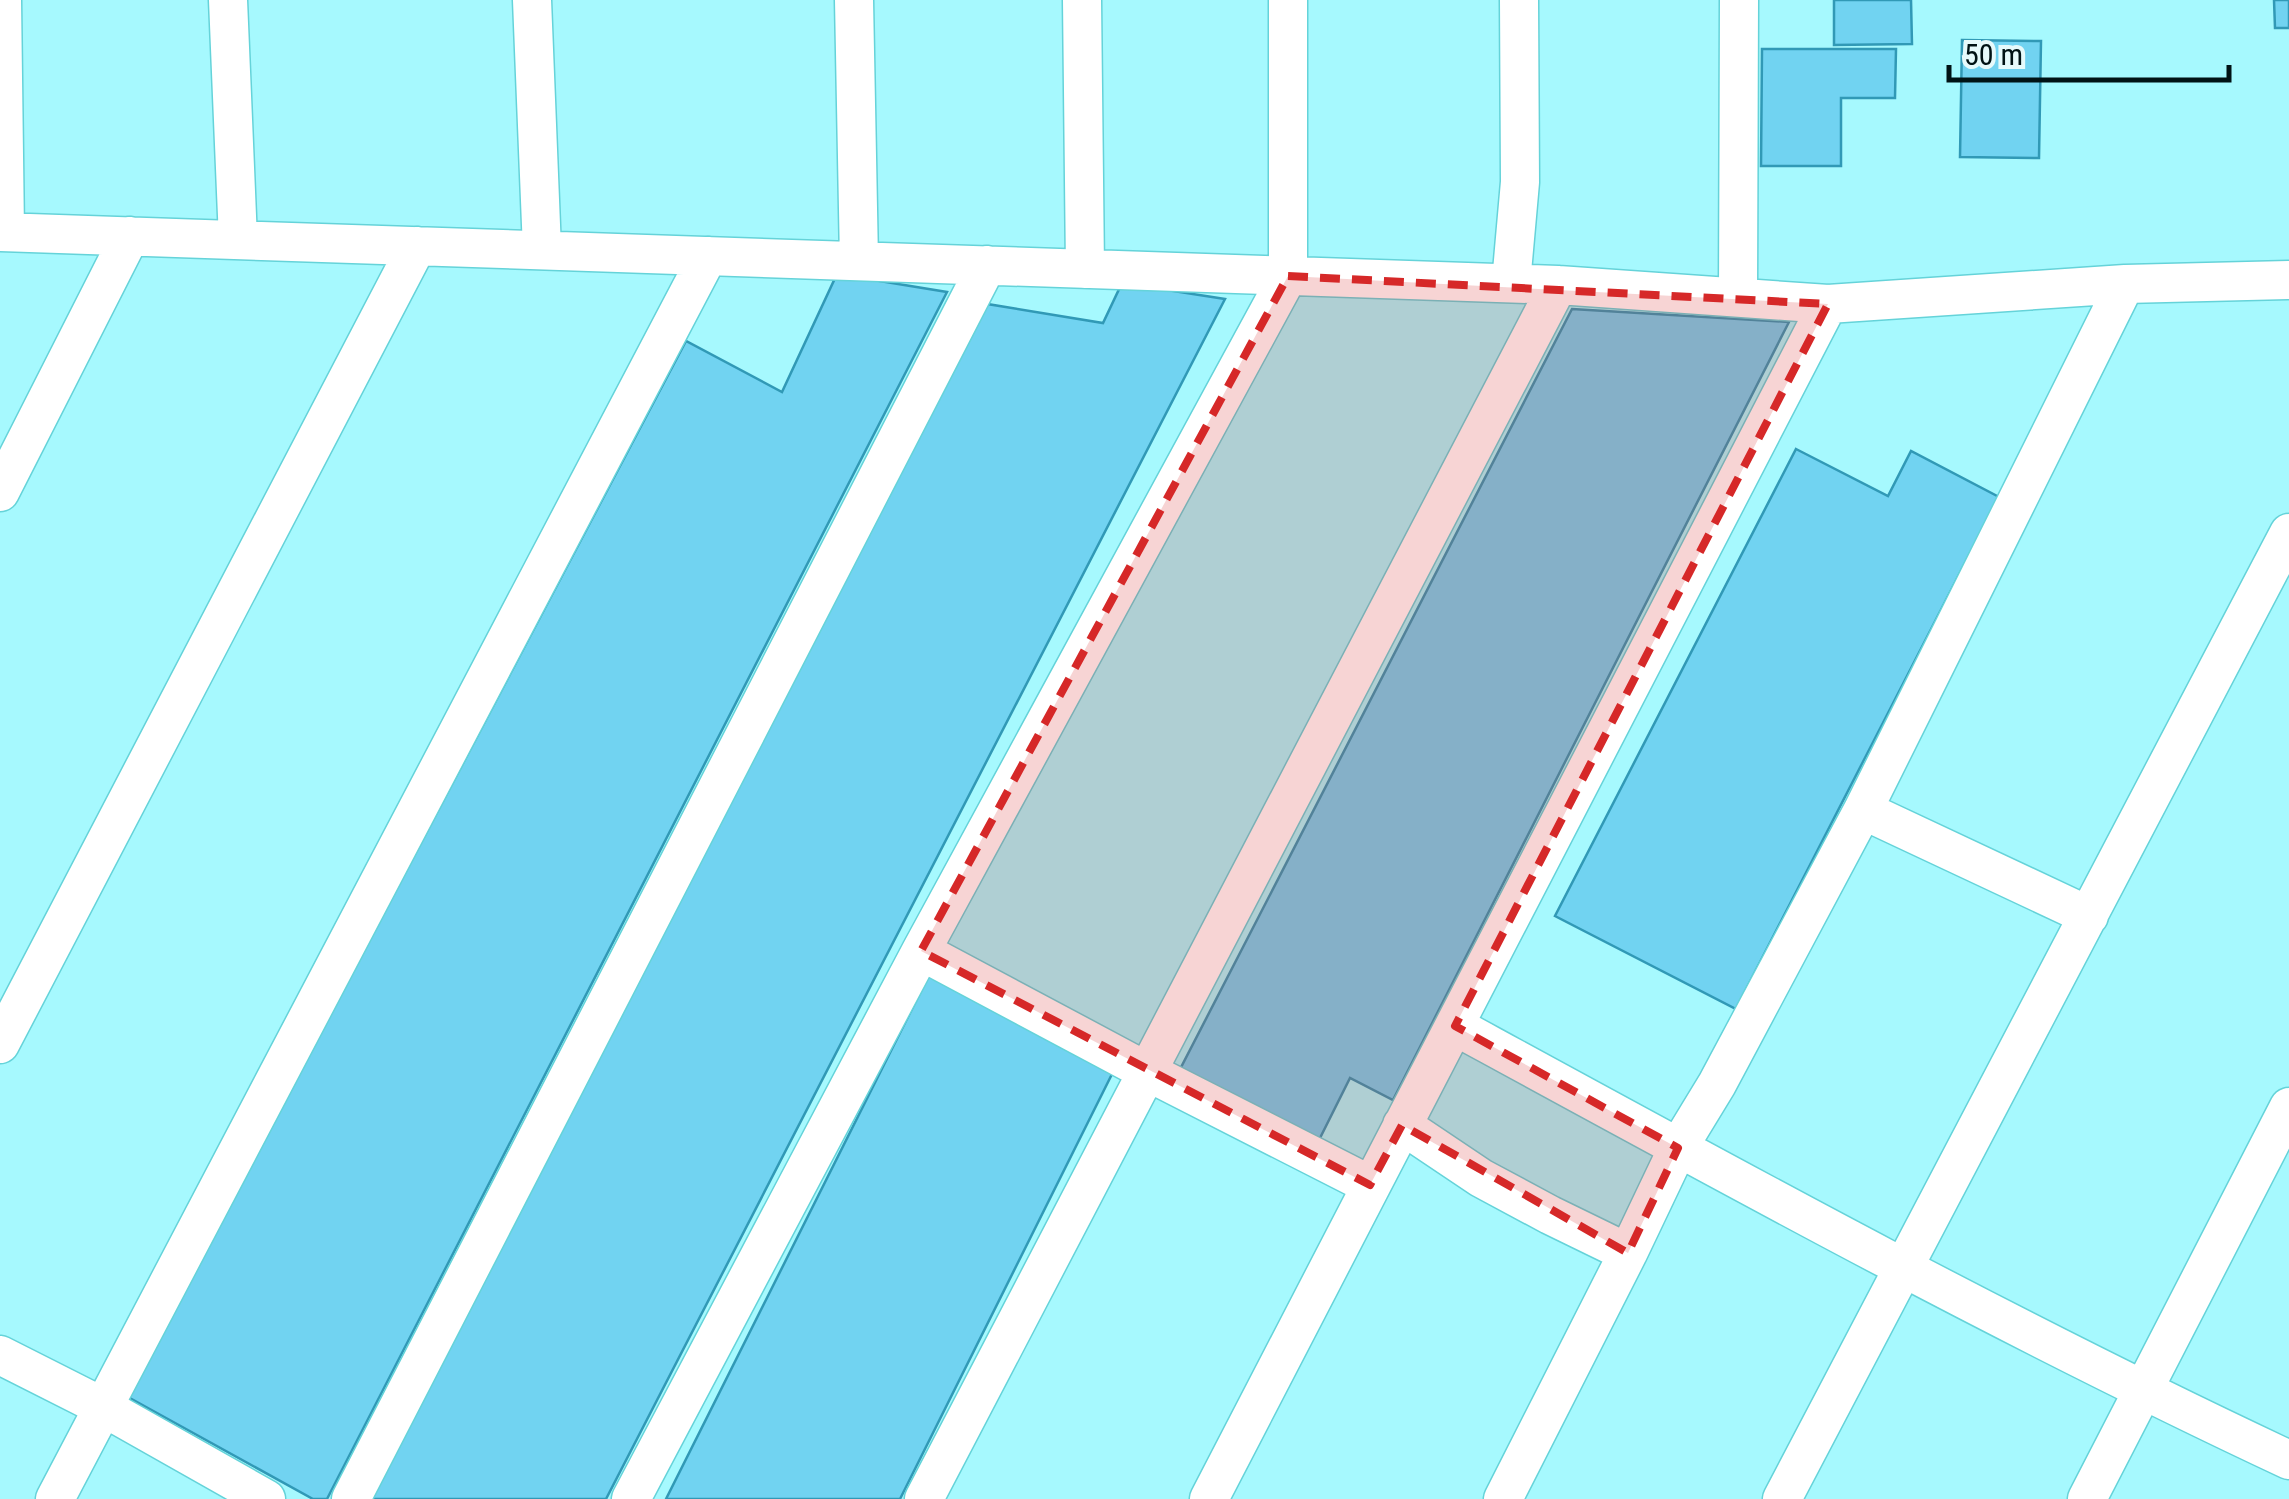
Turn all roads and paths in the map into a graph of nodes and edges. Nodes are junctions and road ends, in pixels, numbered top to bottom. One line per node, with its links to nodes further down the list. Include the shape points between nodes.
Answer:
1 (2, 0): 9 (street)
2 (228, 0): 11 (street)
3 (532, 0): 13 (street)
4 (854, 0): 15 (street)
5 (1082, 0): 17 (street)
6 (1288, 0): 18 (street)
7 (1520, 0): 20 (street, via 1520,182)
8 (1738, 0): 23 (street)
9 (2, 232): 10 (street)
10 (130, 236): 11 (street); 25 (street)
11 (238, 240): 12 (street)
12 (417, 246): 13 (street); 31 (street)
13 (542, 250): 14 (street)
14 (708, 256): 15 (street); 41 (street)
15 (859, 261): 16 (street)
16 (987, 265): 17 (street); 45 (street)
17 (1084, 269): 18 (street)
18 (1288, 276): 20 (street); 29 (street)
19 (2289, 280): 22 (street)
20 (1510, 283): 21 (street)
21 (1558, 284): 23 (street); 32 (street)
22 (2125, 284): 24 (street); 27 (street)
23 (1738, 297): 24 (street)
24 (1828, 304): 30 (street)
25 (0, 492)
26 (2289, 533): 28 (street)
27 (1863, 810): 28 (street); 35 (street)
28 (2089, 916): 38 (street)
29 (921, 951): 32 (street); 46 (street)
30 (1454, 1026): 34 (street); 35 (street)
31 (0, 1044)
32 (1146, 1071): 36 (street); 47 (street)
33 (2289, 1107): 40 (street)
34 (1402, 1125): 36 (street); 37 (street, via 1481,1178)
35 (1678, 1148): 37 (street); 38 (street)
36 (1370, 1185): 48 (street)
37 (1628, 1252): 49 (street)
38 (1904, 1269): 40 (street); 50 (street)
39 (0, 1356): 41 (street)
40 (2143, 1392): 42 (street); 51 (street)
41 (104, 1407): 43 (street); 44 (street)
42 (2289, 1460)
43 (56, 1499)
44 (266, 1499)
45 (351, 1499)
46 (631, 1499)
47 (924, 1499)
48 (1208, 1499)
49 (1503, 1499)
50 (1782, 1499)
51 (2088, 1499)

